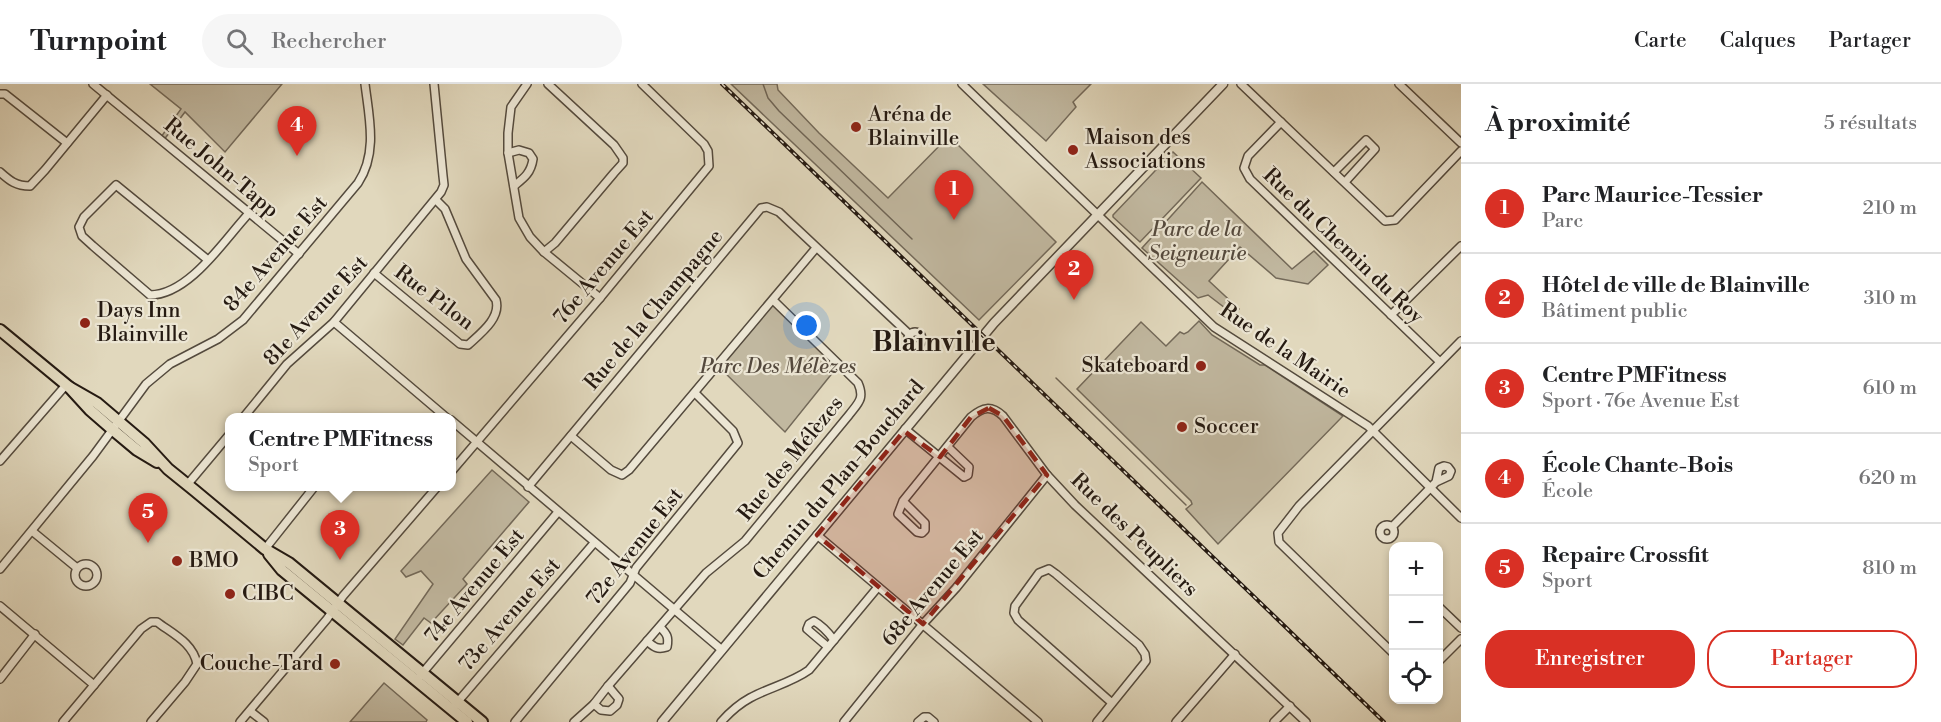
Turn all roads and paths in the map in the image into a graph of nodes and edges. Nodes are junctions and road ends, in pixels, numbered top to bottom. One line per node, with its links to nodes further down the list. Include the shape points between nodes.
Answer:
1 (93, 84): 12 (street, Rue John-Tapp)
2 (365, 84): 28 (street, 84e Avenue Est, via 371,139 367,168)
3 (434, 84): 22 (street, via 444,183)
4 (527, 84): 17 (street, via 511,107)
5 (548, 84): 27 (street, via 614,145 623,163)
6 (642, 84): 31 (street, 76e Avenue Est, via 704,144 709,166)
7 (962, 84): 24 (street, Rue de la Mairie)
8 (1223, 84): 24 (street, Chemin du Plan-Bouchard)
9 (1241, 84): 13 (street)
10 (1399, 84): 15 (street)
11 (0, 94): 14 (street)
12 (106, 95): 14 (street); 23 (street, Rue John-Tapp)
13 (1281, 122): 19 (street); 33 (street, Rue du Chemin du Roy, via 1248,156 1244,168)
14 (67, 143): 18 (street, via 30,186 12,183)
15 (1461, 143)
16 (1461, 151): 20 (street, via 1395,220 1381,218)
17 (508, 153): 21 (street); 21 (street, via 519,150 533,159 527,176)
18 (0, 172)
19 (1334, 172): 20 (street); 20 (street, via 1366,140 1375,149)
20 (1345, 182)
21 (514, 186): 27 (street, via 519,218)
22 (436, 200): 30 (street, 81e Avenue Est); 30 (street, Rue Pilon, via 445,209 466,259 496,300 497,313 485,329 468,345 460,344)
23 (249, 213): 28 (street, Rue John-Tapp); 29 (street)
24 (1097, 215): 45 (street, Chemin du Plan-Bouchard, via 994,323); 46 (street, Rue de la Mairie, via 1214,327)
25 (1461, 246): 33 (street)
26 (816, 248): 32 (street); 36 (street); 47 (street, Rue de la Champagne, via 779,212 761,208)
27 (544, 252): 31 (street)
28 (299, 254): 44 (street, 84e Avenue Est, via 240,323 160,371)
29 (208, 260): 29 (street, via 116,185 78,227 87,241 150,294 177,287)
30 (374, 273): 34 (street, 81e Avenue Est)
31 (600, 298): 49 (street, 76e Avenue Est)
32 (773, 300): 40 (street); 75 (street, Rue des Mélèzes, via 858,383 860,400 745,541 706,573)
33 (1391, 315): 38 (street, Rue du Chemin du Roy)
34 (334, 322): 41 (street, 81e Avenue Est, via 287,364); 42 (street)
35 (0, 330): 39 (main road)
36 (910, 335)
37 (1461, 341): 38 (street)
38 (1440, 362): 46 (street)
39 (68, 386): 44 (main road, via 90,410); 51 (street)
40 (695, 393): 47 (street, via 622,475); 71 (street, 72e Avenue Est, via 733,431 738,443)
41 (246, 413)
42 (442, 413)
43 (456, 424): 49 (street)
44 (116, 426): 56 (main road, via 144,443); 65 (street, 84e Avenue Est)
45 (905, 429): 52 (street); 66 (street, Chemin du Plan-Bouchard)
46 (1374, 432): 57 (street, Rue de la Mairie); 86 (street, via 1278,533 1279,542)
47 (571, 436): 58 (street, Rue de la Champagne)
48 (225, 440): 56 (street)
49 (476, 442): 54 (street, 76e Avenue Est); 58 (street)
50 (948, 447): 52 (street, Rue des Peupliers); 52 (street, via 969,467 968,475 964,477); 55 (street, Rue des Peupliers, via 971,417 981,408 989,408 1003,416)
51 (3, 451): 53 (street)
52 (939, 456): 61 (street, Rue des Peupliers)
53 (0, 461)
54 (456, 466)
55 (1047, 475): 77 (street, 68e Avenue Est); 87 (street, Rue des Peupliers)
56 (187, 485): 68 (main road)
57 (1433, 485): 63 (street, Rue de la Mairie); 64 (street)
58 (528, 487): 62 (street)
59 (311, 491): 68 (street)
60 (434, 491): 74 (street)
61 (903, 501): 61 (street, via 898,514 917,531 925,530 925,523)
62 (558, 512): 67 (street); 89 (street, 74e Avenue Est)
63 (1461, 518)
64 (1392, 527)
65 (32, 531): 69 (street); 70 (street, 84e Avenue Est)
66 (817, 535): 72 (street); 85 (street, Chemin du Plan-Bouchard)
67 (594, 543): 71 (street); 95 (street, 73e Avenue Est)
68 (265, 549): 74 (main road, via 282,570)
69 (77, 568)
70 (0, 569)
71 (633, 576): 75 (street); 104 (street, 72e Avenue Est)
72 (878, 587): 77 (street); 82 (street)
73 (0, 606): 80 (street)
74 (335, 607): 89 (main road); 97 (street)
75 (674, 610): 78 (street, Rue des Mélèzes); 85 (street)
76 (1443, 611): 79 (street)
77 (923, 624): 108 (street, 68e Avenue Est); 111 (street)
78 (660, 627): 83 (street, Rue des Mélèzes); 83 (street, via 667,634 667,647 654,648)
79 (1461, 628)
80 (35, 634): 90 (street); 91 (street)
81 (1461, 639): 88 (street)
82 (834, 640): 84 (street); 84 (street, via 814,621 809,624 807,629)
83 (647, 641): 92 (street, Rue des Mélèzes)
84 (828, 647): 107 (street, via 798,678 748,699)
85 (722, 650): 106 (street, Chemin du Plan-Bouchard)
86 (1390, 650)
87 (1235, 654): 96 (street, Rue des Peupliers); 113 (street)
88 (1443, 657)
89 (420, 677): 95 (main road)
90 (0, 679)
91 (94, 685): 98 (street); 99 (street, via 141,629 157,622 189,645 197,664)
92 (608, 686): 94 (street, Rue des Mélèzes); 94 (street, via 619,699 617,705 610,711)
93 (1112, 703): 93 (street, via 1014,613 1039,573 1049,569 1056,574 1145,654 1146,661); 112 (street)
94 (594, 704): 105 (street, Rue des Mélèzes)
95 (454, 705): 102 (main road); 103 (main road)
96 (1290, 706): 114 (street); 115 (street, Rue des Peupliers)
97 (250, 711): 100 (street); 101 (street)
98 (63, 722)
99 (151, 722)
100 (240, 722)
101 (264, 722)
102 (467, 722)
103 (482, 722)
104 (515, 722)
105 (574, 722)
106 (662, 722)
107 (721, 722)
108 (844, 722)
109 (918, 722): 110 (street, via 924,717)
110 (934, 722)
111 (1038, 722)
112 (1096, 722)
113 (1176, 722)
114 (1274, 722)
115 (1306, 722)

